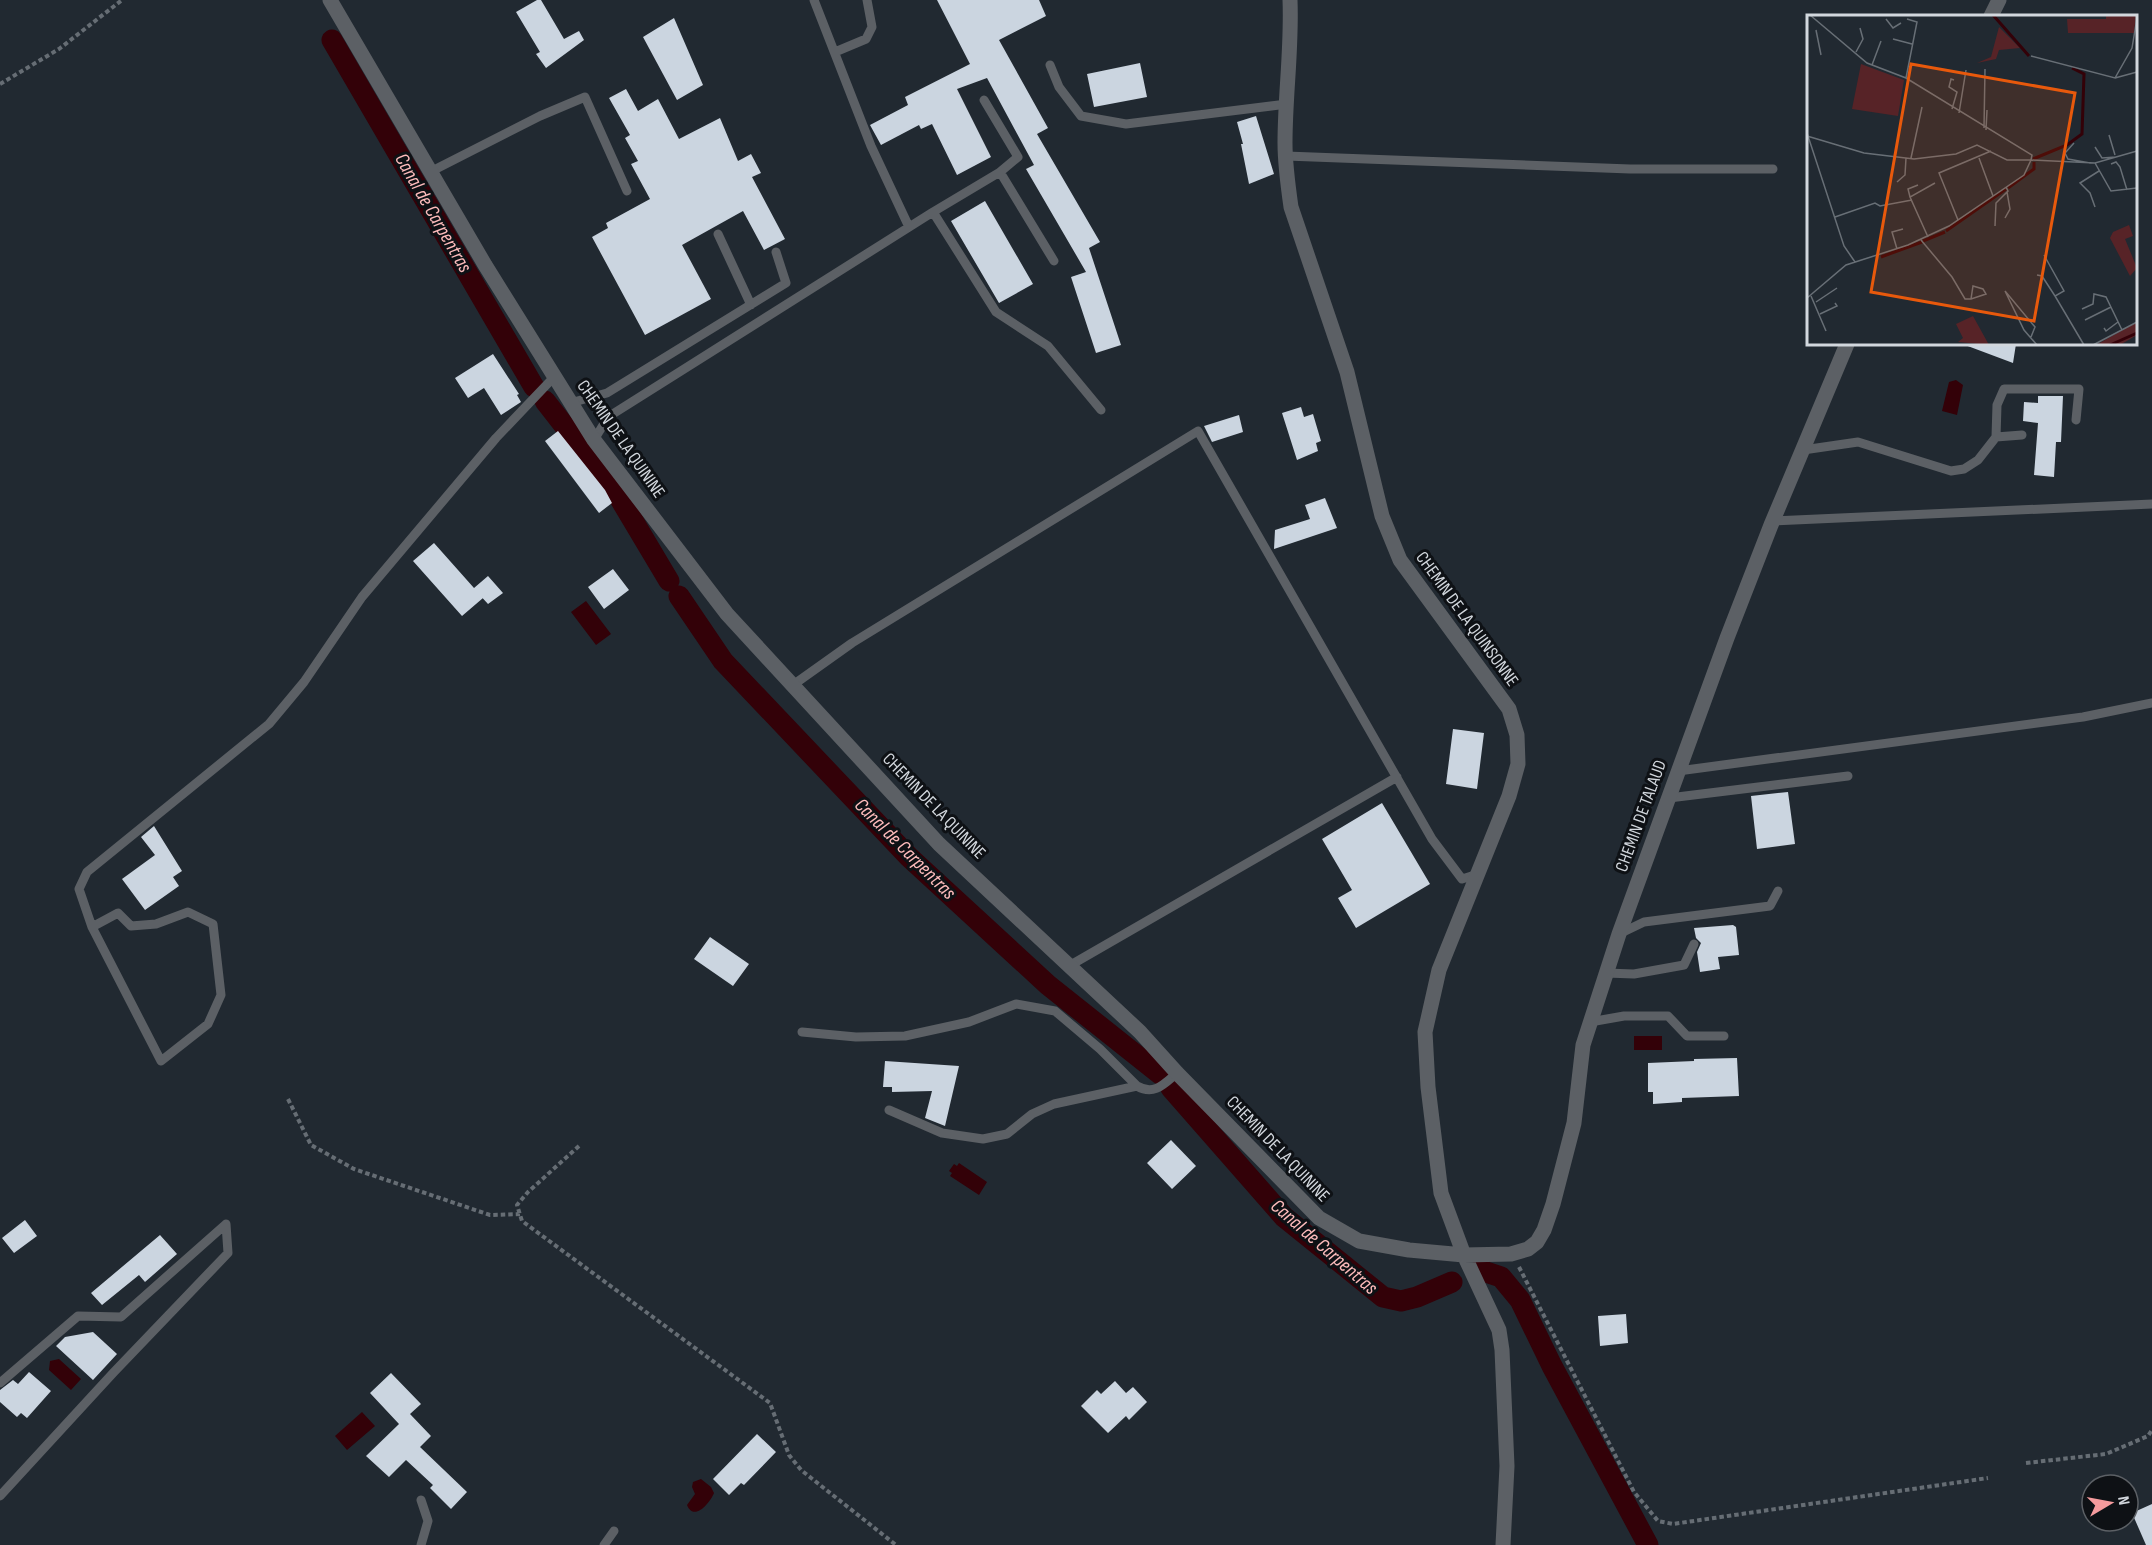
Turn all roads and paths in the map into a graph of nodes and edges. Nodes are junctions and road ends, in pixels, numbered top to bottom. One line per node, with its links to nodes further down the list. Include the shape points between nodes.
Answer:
1 (122, 0): 10 (path, via 59,49)
2 (330, 0): 15 (street, CHEMIN DE LA QUININE)
3 (814, 0): 8 (lane)
4 (867, 0): 8 (lane, via 872,27 866,39)
5 (1290, 0): 12 (street, CHEMIN DE LA QUINSONNE)
6 (1999, 0): 7 (street)
7 (1992, 15)
8 (835, 52): 19 (lane, via 871,146)
9 (1050, 65): 12 (lane, via 1059,87 1081,116 1114,122 1137,123)
10 (0, 84)
11 (984, 100): 16 (lane, via 1018,157)
12 (1287, 104): 13 (street, CHEMIN DE LA QUINSONNE)
13 (1286, 156): 14 (lane, via 1630,169); 41 (street, CHEMIN DE LA QUINSONNE, via 1291,207 1347,372 1382,516 1395,549 1509,709 1517,735 1518,765)
14 (1773, 169)
15 (430, 172): 17 (lane, via 585,97); 25 (street, CHEMIN DE LA QUININE)
16 (1000, 172): 18 (lane); 22 (lane)
17 (627, 191)
18 (933, 212): 19 (lane); 27 (lane, via 996,312 1048,346)
19 (909, 226): 31 (lane, via 608,417)
20 (718, 234): 23 (lane)
21 (776, 252): 23 (lane, via 786,283)
22 (1054, 261)
23 (751, 305): 26 (lane, via 608,393)
24 (1847, 345): 32 (street, CHEMIN DE TALAUD)
25 (555, 377): 26 (street, CHEMIN DE LA QUININE); 43 (lane, via 496,438 362,597 304,682 269,724 87,872 79,889)
26 (570, 403): 31 (street, CHEMIN DE LA QUININE)
27 (1101, 410)
28 (2076, 420): 30 (lane, via 2079,388 2004,390 1997,405)
29 (2022, 435): 30 (lane)
30 (1996, 437): 32 (lane, via 1978,460 1964,469 1951,471 1858,442)
31 (594, 441): 35 (street, CHEMIN DE LA QUININE, via 727,614)
32 (1803, 450): 34 (street, CHEMIN DE TALAUD)
33 (2152, 504): 34 (lane)
34 (1773, 521): 37 (street, CHEMIN DE TALAUD)
35 (793, 685): 39 (lane, via 852,642 1198,431); 46 (street, CHEMIN DE LA QUININE, via 939,844)
36 (2152, 703): 37 (lane, via 2083,717)
37 (1678, 771): 40 (street, CHEMIN DE TALAUD)
38 (1848, 776): 40 (lane)
39 (1397, 777): 41 (lane, via 1432,839 1462,879); 46 (lane)
40 (1669, 798): 44 (street, CHEMIN DE TALAUD)
41 (1478, 874): 58 (street, CHEMIN DE LA QUINSONNE, via 1439,970 1425,1032 1441,1193)
42 (1778, 891): 44 (lane, via 1770,906 1644,922)
43 (92, 927): 43 (lane, via 161,1061 208,1024 221,995 213,924 188,912 156,924 131,926 118,913)
44 (1619, 933): 47 (street, CHEMIN DE TALAUD)
45 (1694, 944): 47 (lane, via 1684,965 1634,974)
46 (1069, 966): 51 (street, CHEMIN DE LA QUININE, via 1140,1032)
47 (1606, 973): 48 (street, CHEMIN DE TALAUD)
48 (1590, 1022): 50 (lane, via 1668,1016 1687,1036); 57 (street, CHEMIN DE TALAUD, via 1583,1045 1574,1123 1553,1204 1537,1242)
49 (802, 1032): 52 (lane, via 905,1036 969,1022 1016,1004 1055,1011 1100,1048)
50 (1724, 1036)
51 (1177, 1073): 52 (lane, via 1158,1089); 58 (street, CHEMIN DE LA QUININE, via 1319,1218 1359,1241)
52 (1137, 1086): 54 (lane, via 1054,1104 1032,1114 1007,1134 983,1139 942,1133)
53 (288, 1099): 56 (path, via 310,1144 354,1169 490,1215)
54 (889, 1110)
55 (579, 1146): 56 (path, via 528,1192 517,1205)
56 (520, 1214): 68 (path, via 522,1221 770,1403 789,1455 801,1470)
57 (1511, 1254): 58 (street, CHEMIN DE TALAUD); 62 (path, via 1634,1492 1658,1521 1673,1524)
58 (1464, 1255): 69 (street, via 1498,1330 1502,1350 1507,1466)
59 (0, 1383): 63 (lane, via 78,1316 120,1317 226,1224 228,1253)
60 (2152, 1430): 61 (path, via 2148,1436 2106,1454)
61 (2025, 1463)
62 (1988, 1478)
63 (0, 1496)
64 (421, 1500): 66 (lane, via 428,1521)
65 (614, 1530): 67 (lane)
66 (421, 1545)
67 (604, 1545)
68 (896, 1545)
69 (1503, 1545)

